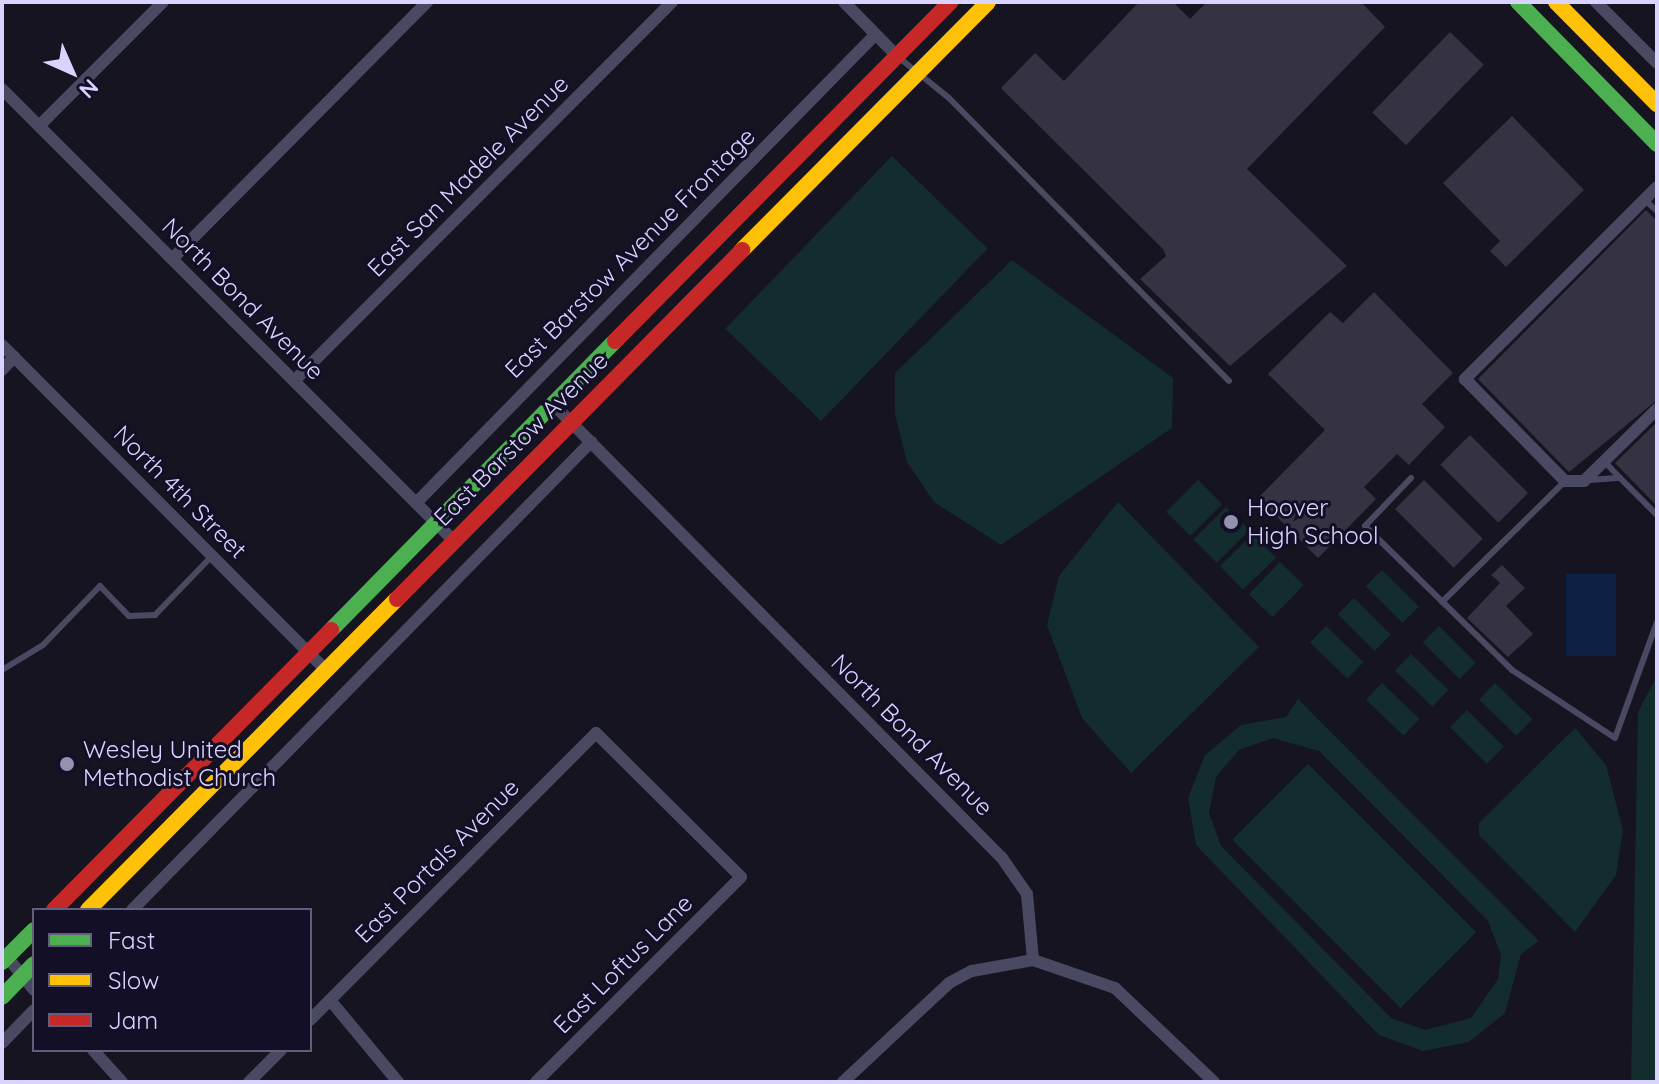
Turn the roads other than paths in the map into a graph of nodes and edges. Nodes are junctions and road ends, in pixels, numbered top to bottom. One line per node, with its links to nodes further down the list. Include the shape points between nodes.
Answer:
1 (163, 2): 16 (street)
2 (427, 2): 21 (street)
3 (672, 2): 25 (street, East San Madele Avenue)
4 (844, 2): 10 (street)
5 (950, 2): 11 (main road, East Barstow Avenue)
6 (988, 2): 13 (main road, East Barstow Avenue)
7 (1518, 2): 17 (main road)
8 (1556, 2): 15 (main road)
9 (1596, 2): 12 (street)
10 (875, 35): 11 (street); 36 (street, East Barstow Avenue Frontage)
11 (897, 56): 13 (lane); 27 (main road, East Barstow Avenue)
12 (1657, 63)
13 (916, 75): 26 (lane, via 949,98); 29 (main road, East Barstow Avenue)
14 (2, 89): 16 (street, North Bond Avenue)
15 (1657, 104)
16 (39, 126): 21 (street, North Bond Avenue)
17 (1657, 144)
18 (1657, 187): 19 (street)
19 (1645, 199): 20 (lane); 34 (street, via 1465,379)
20 (1657, 211)
21 (172, 259): 25 (street, North Bond Avenue)
22 (2, 345): 23 (street, North 4th Street)
23 (14, 357): 24 (street); 40 (street, North 4th Street)
24 (2, 370)
25 (294, 381): 36 (street, North Bond Avenue)
26 (1229, 381)
27 (554, 405): 29 (street, North Bond Avenue); 38 (main road, East Barstow Avenue)
28 (1657, 409): 31 (street)
29 (572, 423): 30 (street, North Bond Avenue); 39 (main road, East Barstow Avenue)
30 (591, 442): 49 (street); 52 (street, North Bond Avenue, via 1016,873 1032,917)
31 (1604, 461): 33 (lane); 35 (street)
32 (1411, 478): 41 (lane, via 1365,526)
33 (1620, 478): 35 (lane); 37 (lane)
34 (1565, 481): 35 (street); 41 (lane)
35 (1584, 481)
36 (416, 503): 38 (street, North Bond Avenue)
37 (1657, 515)
38 (436, 523): 39 (street, North Bond Avenue); 43 (main road, East Barstow Avenue)
39 (454, 541): 45 (main road, East Barstow Avenue)
40 (212, 556): 43 (street, North 4th Street); 44 (lane, via 155,615 129,616 100,586 43,645)
41 (1442, 602): 42 (lane, via 1512,670 1615,738)
42 (1657, 622)
43 (308, 652): 45 (street, North 4th Street); 47 (main road, East Barstow Avenue)
44 (2, 670)
45 (326, 670): 48 (main road, East Barstow Avenue)
46 (741, 877): 55 (street, East Portals Avenue, via 596,733); 64 (street, East Loftus Lane)
47 (56, 908)
48 (90, 908)
49 (134, 908)
50 (32, 932): 51 (main road)
51 (4, 957): 53 (street)
52 (1033, 960): 65 (street, via 972,971 949,983); 66 (street, via 1115,988)
53 (28, 970): 54 (main road)
54 (2, 997)
55 (330, 1000): 57 (street, East Portals Avenue); 63 (street)
56 (32, 1012): 58 (street)
57 (312, 1018)
58 (2, 1043)
59 (95, 1052): 61 (street)
60 (279, 1052): 62 (street)
61 (122, 1082)
62 (249, 1082)
63 (398, 1082)
64 (536, 1082)
65 (843, 1082)
66 (1214, 1082)

